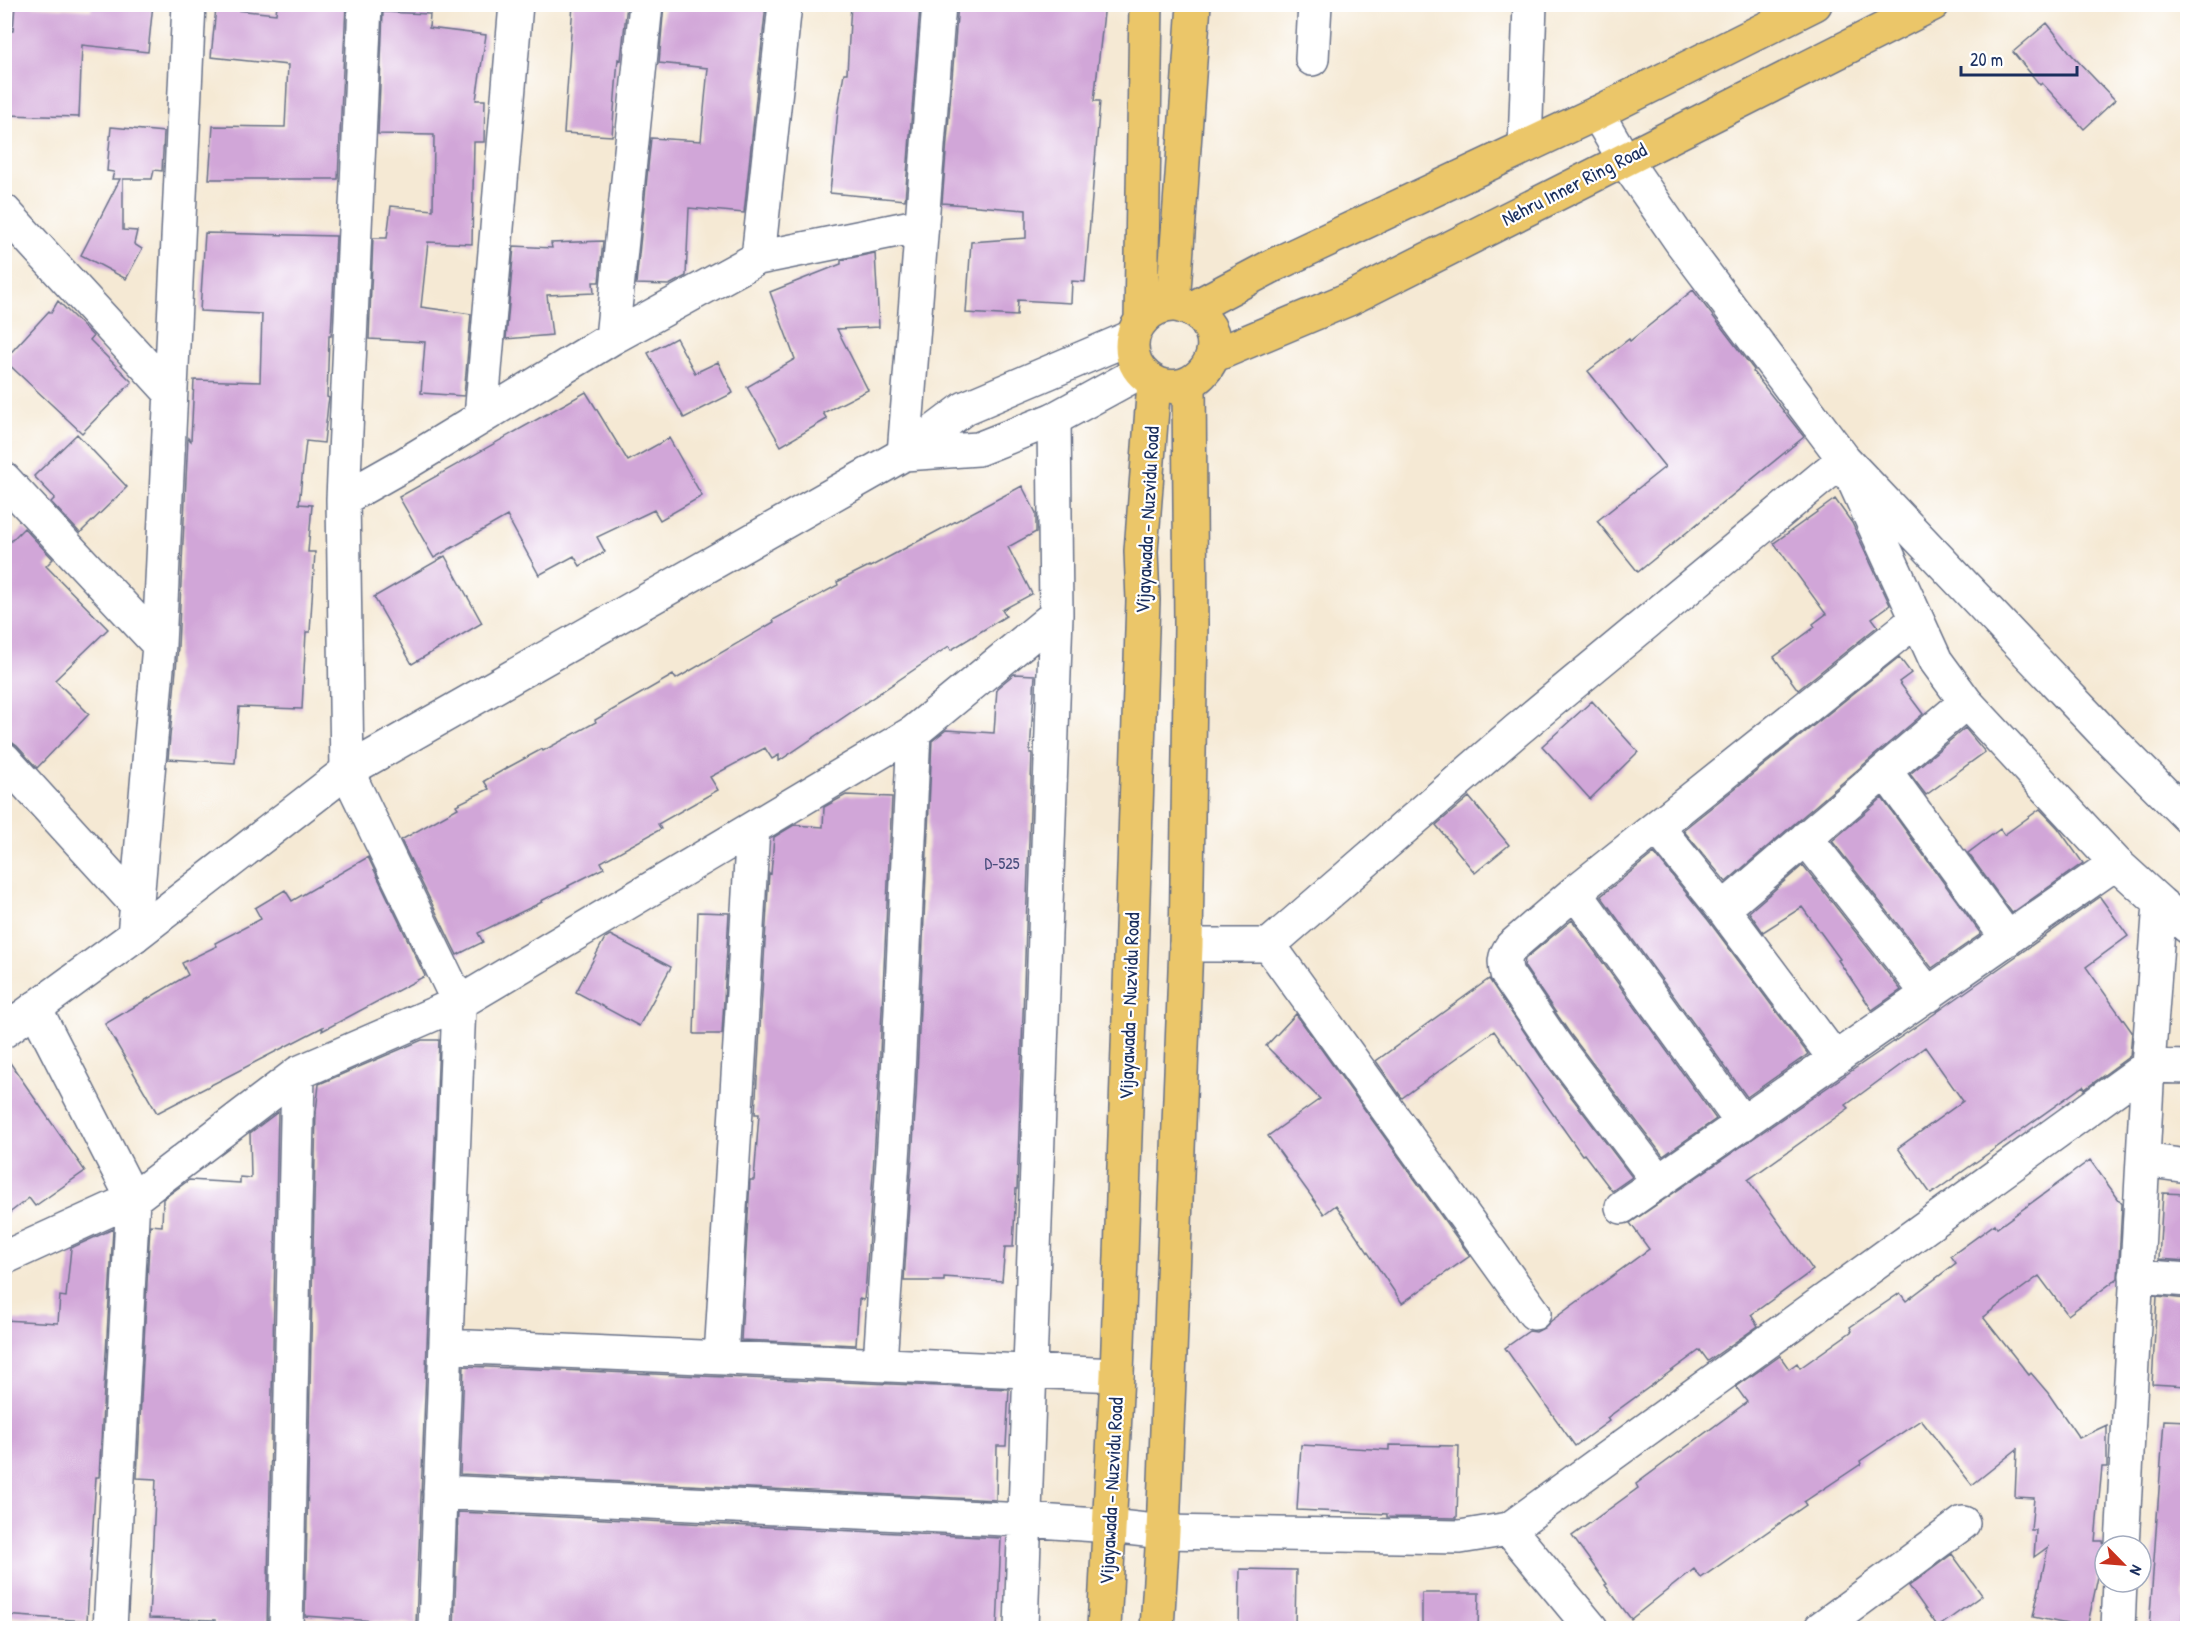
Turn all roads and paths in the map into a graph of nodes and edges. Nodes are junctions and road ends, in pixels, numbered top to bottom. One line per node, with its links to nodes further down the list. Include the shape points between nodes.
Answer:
1 (189, 4): 26 (street)
2 (365, 4): 32 (street)
3 (516, 4): 27 (street)
4 (646, 4): 22 (street)
5 (785, 4): 19 (street)
6 (939, 4): 18 (street)
7 (1146, 4): 21 (main road)
8 (1194, 4): 20 (main road)
9 (1316, 4): 13 (street)
10 (1530, 4): 15 (street)
11 (1815, 4): 14 (main road)
12 (1933, 4): 16 (main road, Nehru Inner Ring Road)
13 (1312, 59)
14 (1597, 113): 15 (main road); 16 (street)
15 (1525, 146): 20 (main road)
16 (1624, 159): 23 (main road, Nehru Inner Ring Road, via 1349,299); 30 (street)
17 (4, 211): 26 (street)
18 (922, 225): 19 (street); 29 (street)
19 (758, 258): 22 (street)
20 (1182, 307): 21 (main road, via 1155,309); 23 (main road, via 1205,321 1213,337)
21 (1137, 329): 24 (main road, via 1132,355); 29 (street, via 965,408)
22 (612, 338): 27 (street)
23 (1213, 356): 25 (main road, via 1204,372)
24 (1147, 377): 25 (main road, via 1171,387); 28 (street); 76 (main road, Vijayawada - Nuzvidu Road)
25 (1189, 384): 52 (main road, Vijayawada - Nuzvidu Road, via 1191,625)
26 (170, 392): 35 (street)
27 (482, 417): 32 (street)
28 (1054, 419): 29 (street, via 978,449); 33 (street)
29 (904, 454): 39 (street)
30 (1844, 459): 34 (street); 41 (street); 53 (street, via 1517,730)
31 (4, 479): 35 (street)
32 (343, 500): 39 (street)
33 (1056, 615): 37 (street); 75 (street)
34 (1916, 620): 36 (street, via 1936,661); 42 (street)
35 (159, 645): 49 (street)
36 (1966, 702): 40 (street); 45 (street)
37 (914, 732): 43 (street); 74 (street)
38 (4, 759): 49 (street)
39 (346, 771): 49 (street); 55 (street)
40 (1885, 771): 44 (street); 51 (street)
41 (2187, 817)
42 (1657, 827): 46 (street); 48 (street)
43 (753, 828): 55 (street); 73 (street)
44 (1806, 838): 48 (street); 54 (street)
45 (2116, 863): 47 (street); 51 (street)
46 (1575, 892): 62 (street); 65 (street, via 1511,947 1504,964 1556,1046)
47 (2160, 903): 50 (street); 59 (street)
48 (1723, 909): 58 (street)
49 (136, 920): 56 (street)
50 (2187, 927)
51 (2008, 939): 54 (street)
52 (1186, 945): 53 (street); 82 (main road, Vijayawada - Nuzvidu Road)
53 (1269, 945): 71 (street)
54 (1929, 994): 58 (street)
55 (459, 1003): 61 (street); 72 (street)
56 (35, 1008): 57 (street); 66 (street)
57 (4, 1030)
58 (1835, 1059): 62 (street)
59 (2148, 1066): 60 (street); 63 (street); 81 (street)
60 (2187, 1067)
61 (298, 1073): 66 (street); 86 (street)
62 (1743, 1124): 65 (street)
63 (2143, 1160): 64 (street); 69 (street)
64 (2187, 1166)
65 (1659, 1182): 67 (street)
66 (133, 1199): 68 (street); 85 (street)
67 (1622, 1207)
68 (4, 1258)
69 (2136, 1276): 70 (street); 83 (street)
70 (2187, 1280)
71 (1534, 1313)
72 (446, 1346): 73 (street); 77 (street)
73 (721, 1357): 74 (street)
74 (880, 1364): 75 (street)
75 (1030, 1370): 76 (street); 78 (street)
76 (1117, 1375): 80 (main road, Vijayawada - Nuzvidu Road)
77 (440, 1492): 78 (street); 87 (street)
78 (1025, 1520): 80 (street); 88 (street)
79 (1964, 1523): 92 (street)
80 (1110, 1526): 82 (street); 89 (main road, Vijayawada - Nuzvidu Road)
81 (1509, 1529): 82 (street, via 1460,1537); 91 (street)
82 (1162, 1532): 90 (main road, Vijayawada - Nuzvidu Road)
83 (2123, 1534)
84 (2119, 1594): 93 (street)
85 (110, 1629)
86 (286, 1629)
87 (435, 1629)
88 (1021, 1629)
89 (1104, 1629)
90 (1157, 1629)
91 (1591, 1629)
92 (1821, 1629)
93 (2118, 1629)

